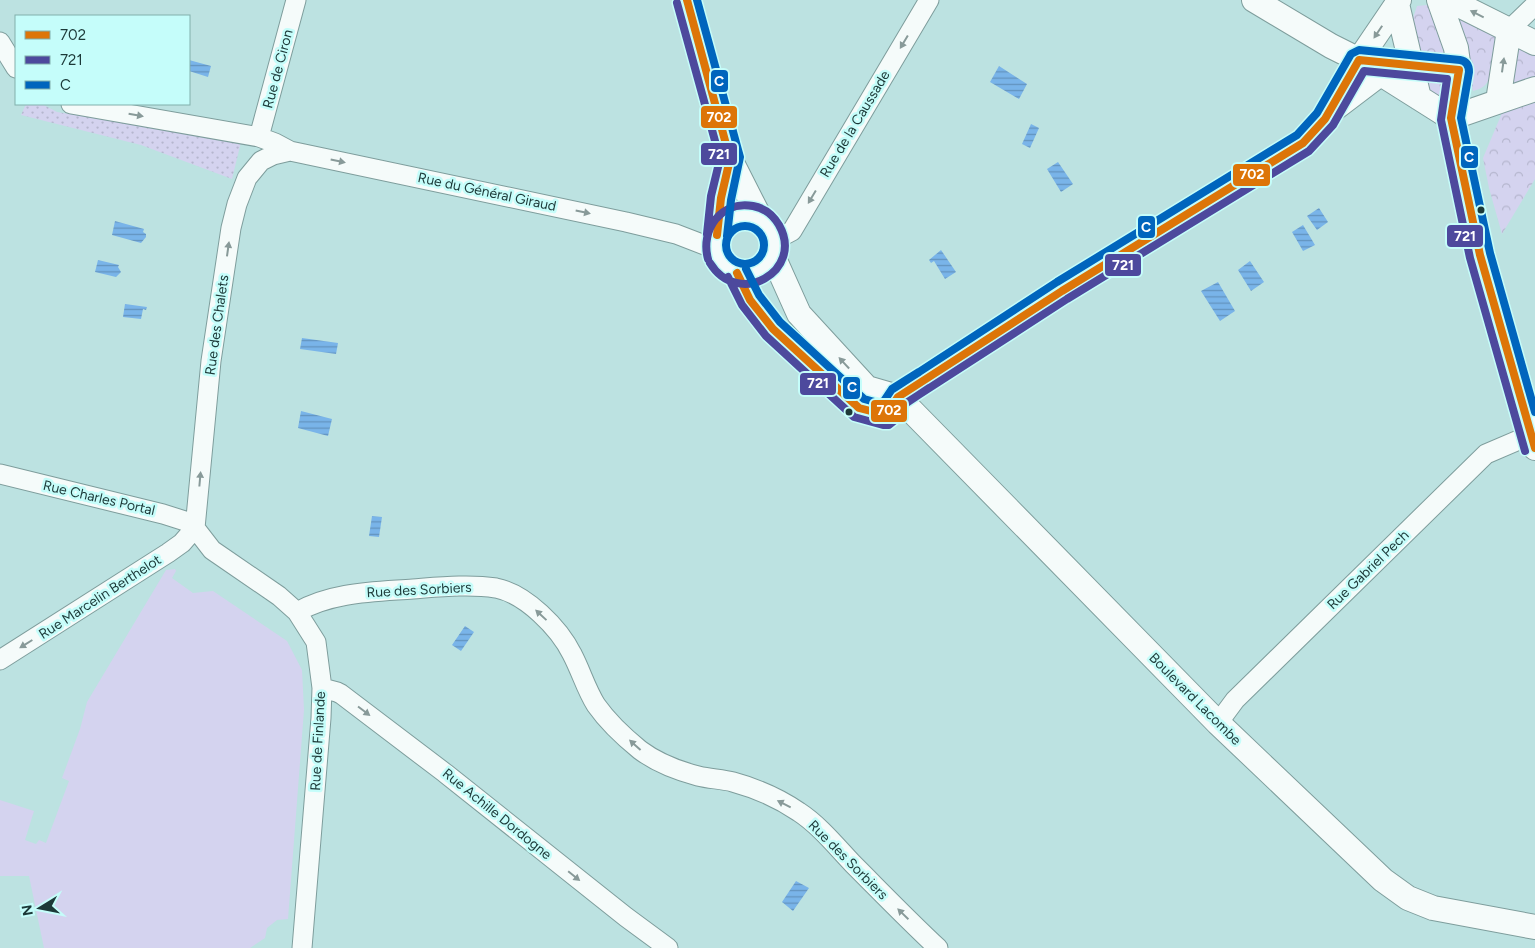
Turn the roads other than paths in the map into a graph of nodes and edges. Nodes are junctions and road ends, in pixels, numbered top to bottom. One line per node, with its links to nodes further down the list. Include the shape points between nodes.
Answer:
1 (296, 0): 23 (street, Rue de Ciron)
2 (687, 0): 25 (main road)
3 (929, 0): 28 (street, Rue de la Caussade, one-way to 28, via 792,231)
4 (1254, 0): 12 (main road)
5 (1439, 0): 15 (main road, via 1456,48)
6 (1450, 0): 9 (main road, one-way to 6)
7 (1398, 2): 12 (main road, one-way to 12); 13 (main road)
8 (1535, 4): 9 (street)
9 (1509, 30): 11 (main road); 19 (main road, one-way to 9)
10 (0, 42): 14 (street)
11 (1535, 43)
12 (1359, 60): 13 (main road); 16 (main road); 22 (street)
13 (1412, 65): 15 (main road); 18 (main road)
14 (15, 66)
15 (1459, 70): 21 (main road)
16 (1383, 75): 18 (main road); 22 (street)
17 (1535, 89): 19 (main road)
18 (1419, 98): 21 (main road)
19 (1498, 101): 21 (main road)
20 (77, 105): 23 (street, Rue du Général Giraud, one-way to 23)
21 (1451, 118): 31 (main road, via 1480,255)
22 (1325, 119): 30 (street, via 1303,143 1062,291)
23 (259, 137): 24 (street, Rue du Général Giraud)
24 (290, 151): 27 (street, Rue du Général Giraud, one-way to 27); 33 (street, Rue des Chalets, one-way to 24, via 211,361 236,204 247,178 260,161)
25 (730, 159): 26 (main road); 27 (main road)
26 (760, 218): 27 (main road, via 752,215 734,217 721,227); 28 (main road, via 772,231)
27 (716, 242): 29 (main road, via 718,257)
28 (774, 248): 29 (main road, via 762,270 754,274); 30 (main road, one-way to 28, via 867,388 798,314)
29 (737, 274): 30 (main road, via 750,300 773,330 859,408 886,415)
30 (898, 397): 37 (main road, Boulevard Lacombe)
31 (1534, 439): 37 (street, Rue Gabriel Pech, via 1486,454 1234,700)
32 (0, 474): 33 (street, Rue Charles Portal, via 163,514)
33 (195, 528): 34 (street, Rue de Finlande, via 212,550); 35 (street, Rue Marcelin Berthelot, one-way to 35, via 168,553)
34 (297, 612): 36 (street, Rue de Finlande, via 316,642); 41 (street, Rue des Sorbiers, one-way to 34, via 799,812 742,785 697,776 642,751 612,724 596,704 572,653 542,614 519,597 498,588 461,586 344,595 315,602)
35 (0, 660)
36 (322, 688): 39 (street, Rue de Finlande); 40 (street, Rue Achille Dordogne, one-way to 40, via 342,694)
37 (1218, 724): 38 (main road, Boulevard Lacombe, via 1383,880 1408,898 1432,908)
38 (1535, 927)
39 (302, 948)
40 (668, 948)
41 (938, 948)

